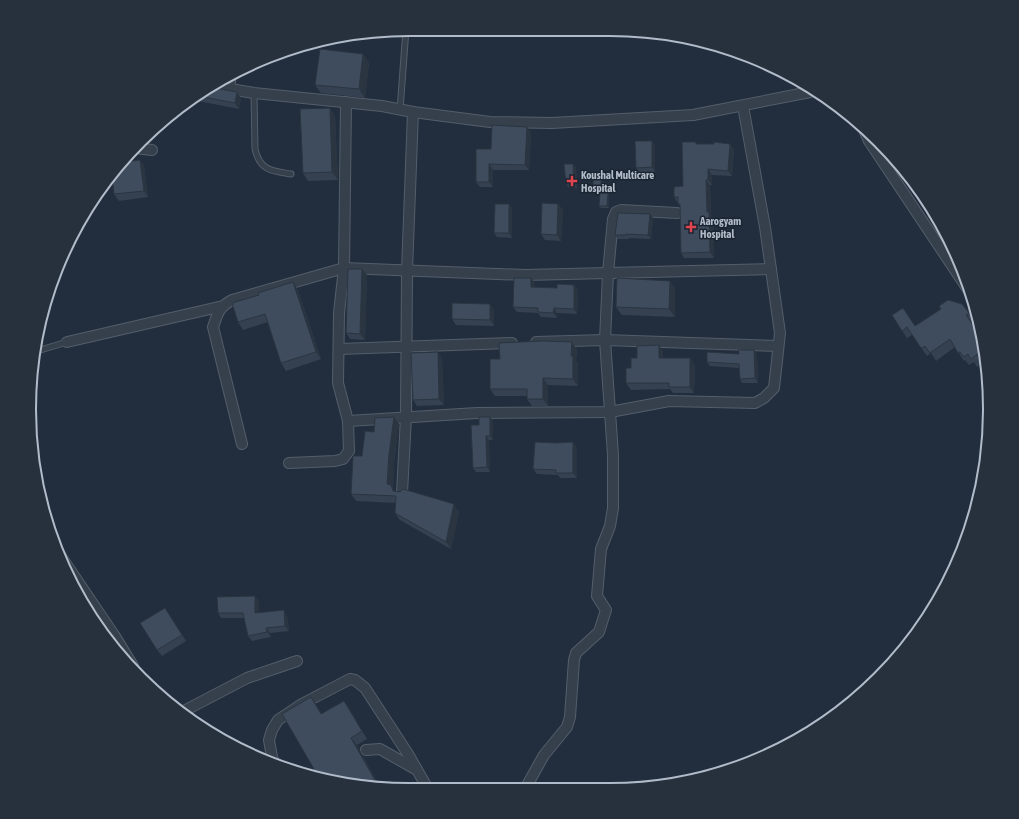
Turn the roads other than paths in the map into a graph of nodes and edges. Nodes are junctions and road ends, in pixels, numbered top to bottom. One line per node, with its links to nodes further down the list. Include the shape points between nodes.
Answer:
1 (406, 36): 9 (lane)
2 (232, 81): 4 (lane)
3 (221, 87): 4 (street)
4 (232, 88): 6 (street)
5 (799, 89): 8 (street)
6 (254, 92): 7 (street); 14 (lane, via 257,158 270,171)
7 (346, 102): 9 (street); 16 (street)
8 (743, 106): 10 (street, via 693,115 552,122 490,122); 17 (street)
9 (400, 110): 10 (street)
10 (413, 112): 18 (street)
11 (869, 140): 20 (street)
12 (142, 149): 13 (street)
13 (152, 150)
14 (291, 174)
15 (677, 212): 19 (street, via 616,212 613,219)
16 (344, 268): 18 (street); 21 (street, via 232,300); 26 (street, via 338,313)
17 (771, 269): 19 (street); 25 (street, via 780,333)
18 (407, 271): 19 (street, via 525,275); 24 (street)
19 (608, 273): 22 (street)
20 (957, 274)
21 (223, 306): 23 (street); 31 (street, via 213,327)
22 (605, 340): 24 (street); 25 (street); 28 (street)
23 (68, 342): 27 (lane)
24 (407, 346): 26 (street); 29 (street)
25 (778, 346): 28 (street, via 774,388 764,398 755,402 669,401)
26 (338, 349): 30 (street, via 338,383)
27 (41, 350)
28 (610, 412): 29 (street, via 477,413); 42 (street, via 613,508 610,526 600,549 597,596 606,610 599,632 576,653 567,727 544,755)
29 (406, 417): 30 (street); 33 (street)
30 (348, 421): 32 (street, via 350,451 343,459)
31 (242, 444)
32 (289, 463)
33 (402, 493)
34 (80, 585): 35 (street)
35 (121, 647)
36 (297, 661): 37 (street, via 241,680)
37 (187, 709)
38 (366, 750): 40 (street, via 380,749)
39 (272, 757): 40 (street, via 269,740 278,720 302,704 350,679 365,688)
40 (419, 771): 41 (street)
41 (425, 783)
42 (528, 783)

